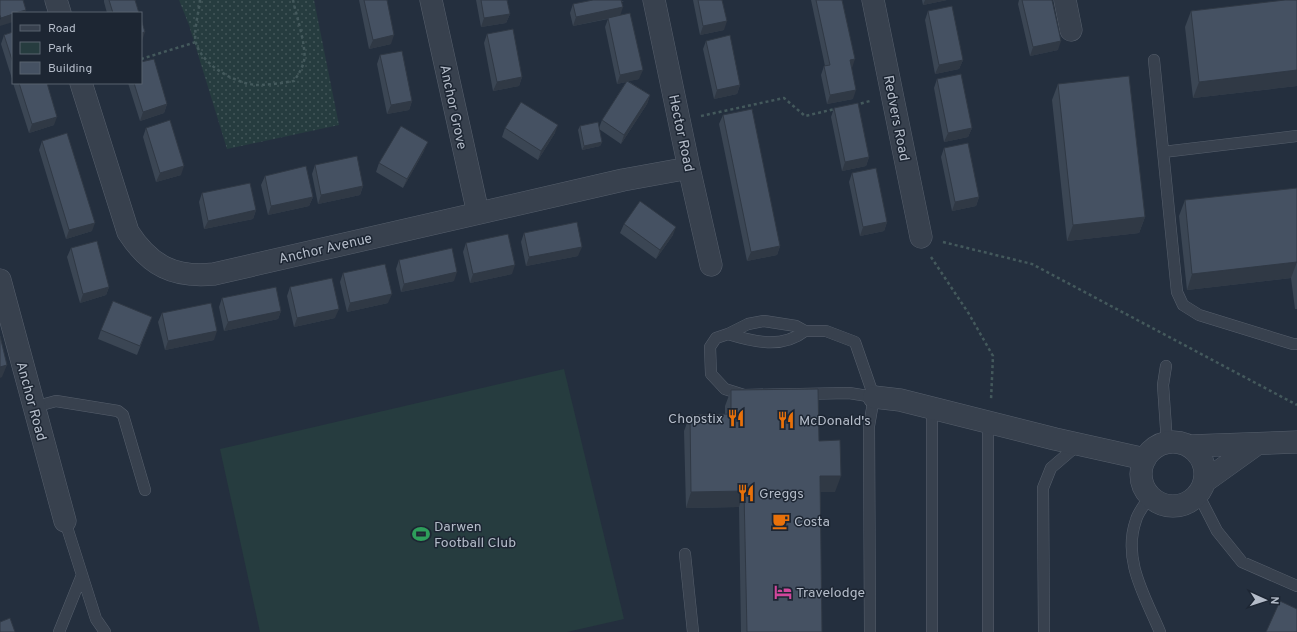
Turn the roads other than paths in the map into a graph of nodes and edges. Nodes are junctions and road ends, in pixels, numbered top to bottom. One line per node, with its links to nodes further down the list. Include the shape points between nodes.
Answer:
1 (56, 0): 6 (street)
2 (431, 0): 13 (street, Anchor Grove)
3 (654, 0): 12 (street, Hector Road)
4 (873, 0): 14 (street, Redvers Road)
5 (1065, 0): 7 (street)
6 (60, 12)
7 (1072, 30)
8 (1154, 60): 11 (lane)
9 (81, 84): 13 (street, Anchor Avenue, via 128,232 152,261 182,274 214,274)
10 (1297, 136): 11 (lane)
11 (1163, 152): 19 (lane, via 1177,292 1183,305 1199,315)
12 (688, 168): 13 (street, Anchor Avenue); 15 (street, Hector Road)
13 (478, 213)
14 (921, 237)
15 (711, 265)
16 (0, 280): 22 (street, Anchor Road)
17 (805, 331): 18 (lane, via 796,338 778,342 751,341); 18 (lane, via 796,326 764,321 748,324); 21 (lane, via 826,331 855,342)
18 (728, 334): 21 (lane, via 716,338 710,347 711,374 725,388 744,395 849,393)
19 (1297, 344)
20 (1166, 366): 26 (lane, via 1163,385)
21 (874, 398): 23 (street, via 900,400); 41 (lane, via 869,426)
22 (34, 407): 32 (lane, via 56,401 118,411 123,415); 34 (street, Anchor Road)
23 (932, 408): 24 (street); 42 (lane)
24 (988, 422): 27 (street); 43 (lane)
25 (1297, 442): 28 (street)
26 (1167, 443): 29 (street, via 1182,443); 30 (street, via 1151,451)
27 (1080, 444): 30 (street); 44 (lane, via 1051,468 1042,488)
28 (1257, 444): 29 (street); 31 (street)
29 (1189, 446): 31 (street, via 1203,462 1205,472)
30 (1145, 459): 33 (street, via 1142,478)
31 (1201, 488): 33 (street, via 1190,502 1180,506 1159,503); 37 (lane, via 1217,531 1242,562)
32 (145, 490)
33 (1150, 496): 45 (lane, via 1136,519 1131,556 1135,574)
34 (65, 521): 36 (lane)
35 (685, 554): 40 (lane)
36 (82, 575): 38 (lane); 39 (lane, via 96,619)
37 (1297, 586)
38 (59, 632)
39 (105, 632)
40 (693, 632)
41 (870, 632)
42 (932, 632)
43 (988, 632)
44 (1044, 632)
45 (1160, 632)

